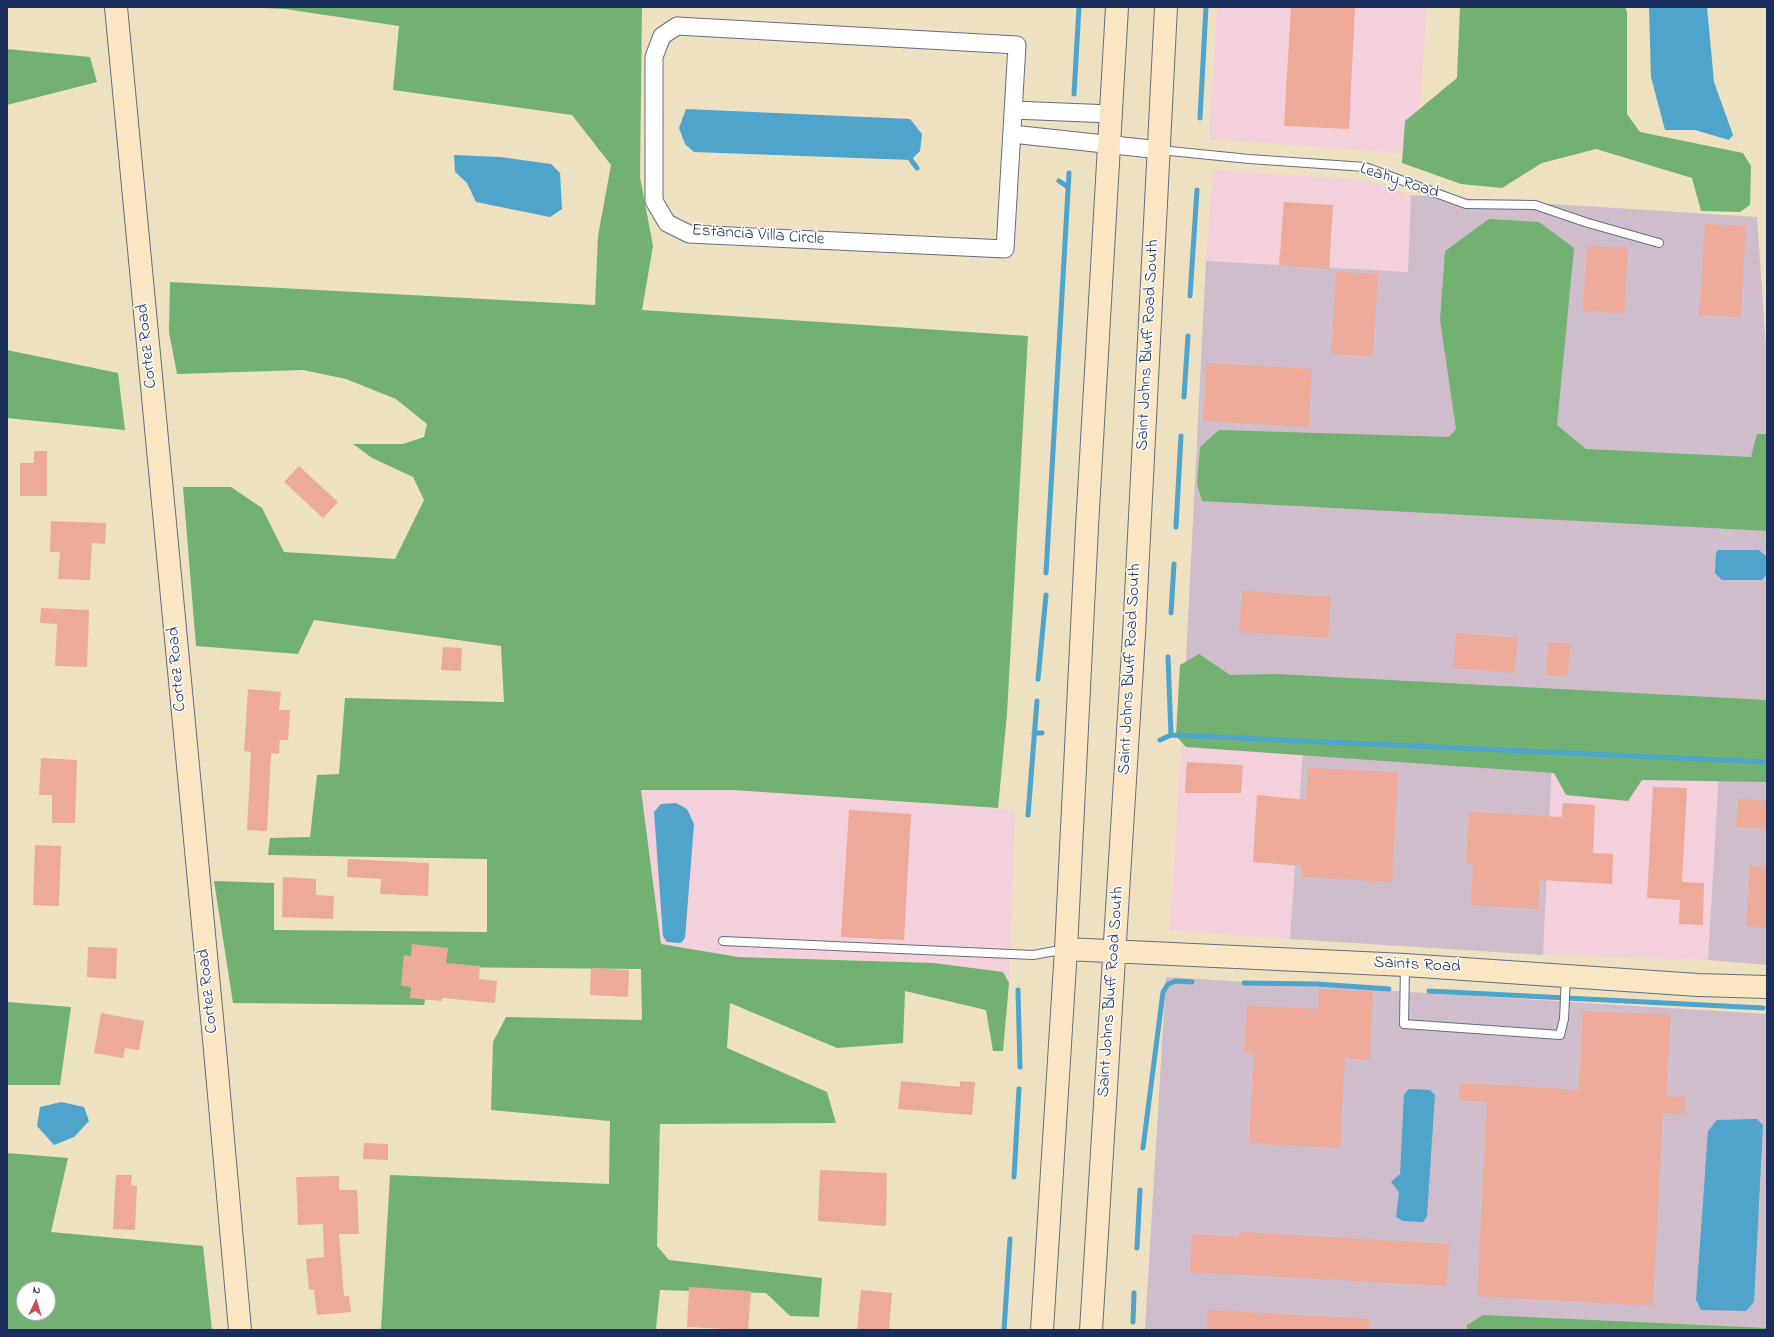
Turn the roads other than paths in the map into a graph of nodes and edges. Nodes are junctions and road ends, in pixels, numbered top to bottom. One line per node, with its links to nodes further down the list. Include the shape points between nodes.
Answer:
1 (116, 7): 16 (main road, Cortez Road)
2 (1117, 7): 5 (main road)
3 (1166, 7): 8 (main road, Saint Johns Bluff Road South)
4 (1013, 110): 5 (street); 6 (street, Estancia Villa Circle); 6 (street, Estancia Villa Circle, via 1017,46 677,26 662,36 654,57 654,201 667,223 689,234 1005,249)
5 (1111, 114): 7 (main road)
6 (1012, 134): 7 (street, Leahy Road)
7 (1109, 145): 8 (street, Leahy Road); 11 (main road)
8 (1160, 150): 9 (lane, Leahy Road, via 1365,167 1466,204 1535,205); 12 (main road, Saint Johns Bluff Road South)
9 (1659, 243)
10 (723, 942): 11 (lane, via 1032,955)
11 (1066, 949): 12 (main road, Saints Road); 17 (main road)
12 (1114, 952): 13 (main road, Saints Road); 18 (main road, Saint Johns Bluff Road South)
13 (1405, 965): 14 (main road, Saints Road); 14 (lane, via 1404,1024 1560,1035 1564,1019)
14 (1566, 976): 15 (main road, Saints Road)
15 (1767, 987)
16 (240, 1330)
17 (1042, 1330)
18 (1091, 1330)

